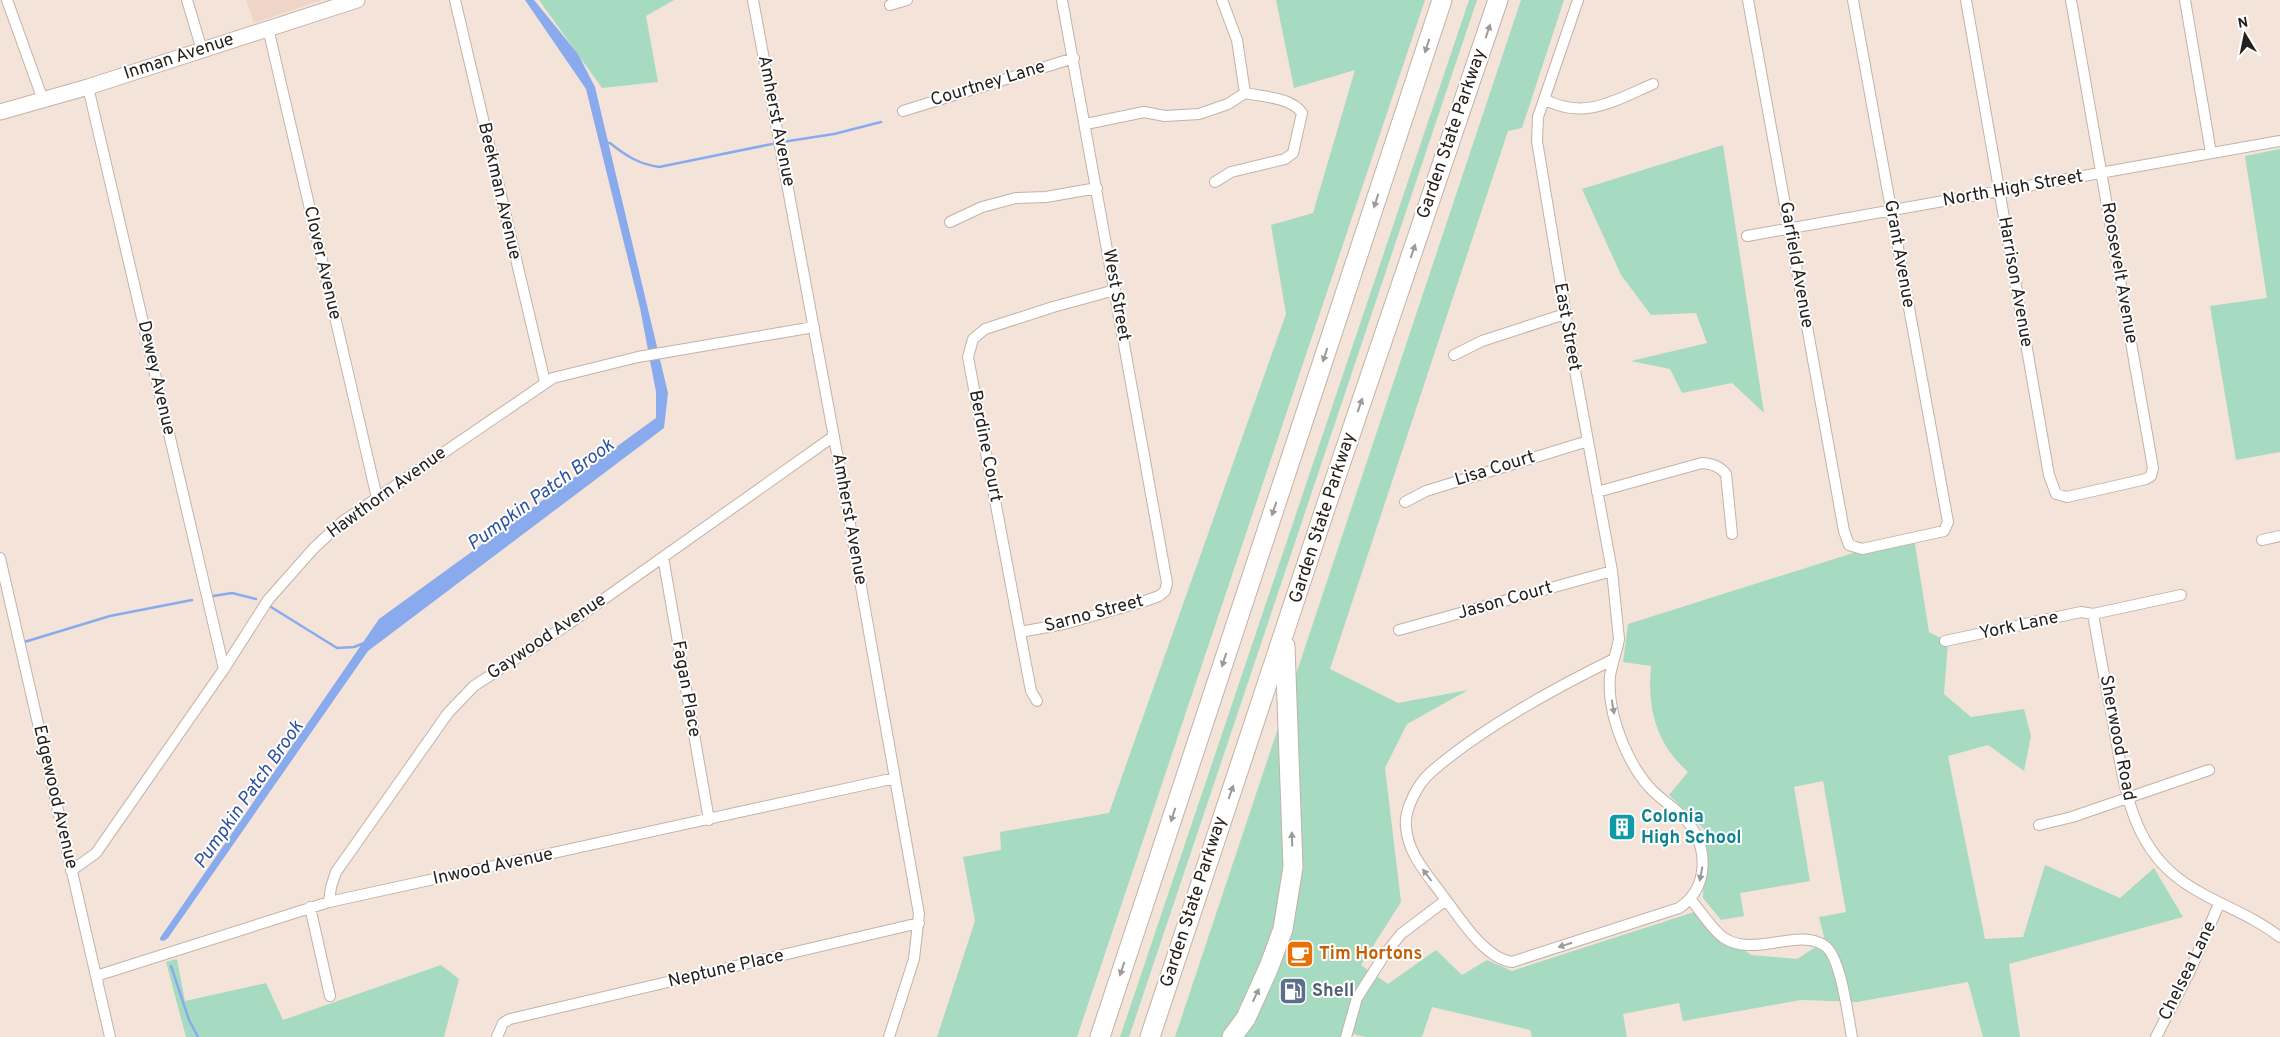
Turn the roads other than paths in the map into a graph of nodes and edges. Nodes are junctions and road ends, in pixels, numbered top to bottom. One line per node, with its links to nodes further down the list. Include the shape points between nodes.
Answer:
1 (7, 0): 25 (street)
2 (187, 0): 19 (street)
3 (455, 0): 43 (street, Beekman Avenue)
4 (753, 0): 41 (street, Amherst Avenue)
5 (907, 0): 17 (street)
6 (1062, 0): 20 (street, West Street)
7 (1222, 0): 23 (street, via 1237,40)
8 (1442, 0): 85 (highway, one-way to 85)
9 (1498, 0): 62 (highway, Garden State Parkway, one-way to 9)
10 (1578, 0): 24 (street, East Street)
11 (1748, 0): 37 (street, Garfield Avenue)
12 (1853, 0): 35 (street, Grant Avenue)
13 (1966, 0): 34 (street, Harrison Avenue)
14 (2071, 0): 31 (street, Roosevelt Avenue)
15 (2185, 0): 30 (street)
16 (348, 1): 18 (main road, Inman Avenue)
17 (890, 5)
18 (268, 28): 19 (main road, Inman Avenue); 48 (street, Clover Avenue)
19 (202, 50): 22 (main road, Inman Avenue)
20 (1074, 58): 26 (street, Courtney Lane); 28 (street, West Street)
21 (1653, 84): 24 (street, via 1604,104 1582,108 1564,108)
22 (88, 86): 25 (main road, Inman Avenue); 65 (street, Dewey Avenue)
23 (1245, 93): 28 (street, via 1228,104 1198,114 1165,116 1144,112); 32 (street, via 1298,107 1302,122 1293,153 1285,159 1231,172)
24 (1544, 99): 40 (street, East Street, via 1538,117 1537,141)
25 (42, 100): 27 (main road, Inman Avenue)
26 (903, 111)
27 (0, 112)
28 (1086, 124): 33 (street, West Street)
29 (2280, 141): 30 (street, North High Street)
30 (2211, 154): 31 (street, North High Street)
31 (2101, 173): 34 (street, North High Street); 46 (street, Roosevelt Avenue)
32 (1215, 182)
33 (1097, 188): 36 (street, via 1016,198 982,206); 39 (street, West Street)
34 (1999, 191): 35 (street, North High Street); 46 (street, Harrison Avenue, via 2049,475 2056,494 2067,497 2146,479 2153,472)
35 (1891, 210): 37 (street, North High Street); 50 (street, Grant Avenue, via 1948,522 1944,530 1862,548 1849,545)
36 (950, 222)
37 (1790, 228): 38 (street, North High Street); 50 (street, Garfield Avenue)
38 (1747, 236)
39 (1115, 290): 57 (street, West Street, via 1167,574); 61 (street, Berdine Court, via 985,328 969,348 968,358)
40 (1565, 314): 42 (street, via 1482,341); 45 (street, East Street)
41 (814, 327): 43 (street, Hawthorn Avenue, via 638,357); 44 (street, Amherst Avenue)
42 (1454, 355)
43 (545, 382): 48 (street, Hawthorn Avenue)
44 (834, 436): 54 (street, Gaywood Avenue); 68 (street, Amherst Avenue)
45 (1588, 441): 47 (street, East Street); 49 (street, Lisa Court, via 1426,491)
46 (2152, 457)
47 (1597, 492): 51 (street, via 1702,463 1711,464 1726,474); 56 (street, East Street)
48 (377, 498): 65 (street, Hawthorn Avenue, via 342,522 290,572 268,600)
49 (1405, 502)
50 (1844, 531)
51 (1732, 534)
52 (2280, 536): 53 (street)
53 (2262, 540)
54 (663, 557): 70 (street, Fagan Place); 75 (street, Gaywood Avenue, via 570,623 484,678 463,697 448,713 336,872)
55 (0, 558): 72 (street, Edgewood Avenue)
56 (1612, 571): 60 (street, Jason Court); 64 (street, East Street, via 1619,638)
57 (1165, 591): 61 (street, Sarno Street, via 1160,596 1099,615)
58 (2181, 595): 59 (street, York Lane)
59 (2093, 614): 63 (street, York Lane, via 2081,612); 69 (street, Sherwood Road)
60 (1399, 630)
61 (1020, 632): 66 (street, Berdine Court, via 1031,691)
62 (1285, 634): 86 (highway, Garden State Parkway, one-way to 62); 87 (highway, one-way to 62, via 1246,1018 1272,960 1283,929 1293,867)
63 (1945, 641)
64 (1614, 659): 73 (street, one-way to 64, via 1409,848 1405,825 1416,791 1429,774 1487,731); 74 (street, East Street, one-way to 74, via 1610,693 1624,747 1648,786 1687,820 1697,835 1703,854 1702,875)
65 (224, 670): 72 (street, Hawthorn Avenue, via 96,853)
66 (1037, 701)
67 (2209, 770): 69 (street)
68 (895, 778): 70 (street, Inwood Avenue); 78 (street, Amherst Avenue)
69 (2127, 798): 71 (street); 76 (street, Sherwood Road, via 2144,841 2156,857 2194,890)
70 (709, 820): 75 (street, Inwood Avenue)
71 (2039, 825)
72 (71, 871): 80 (street, Edgewood Avenue)
73 (1446, 900): 74 (street, one-way to 73, via 1679,908 1512,962 1487,951); 88 (street, via 1401,934 1385,954 1357,998)
74 (1692, 900): 89 (street, via 1724,938 1757,946 1810,940 1826,946 1836,961)
75 (329, 902): 77 (street, Inwood Avenue)
76 (2219, 904): 79 (street, Sherwood Road, via 2255,921); 90 (street, Chelsea Lane)
77 (310, 907): 80 (street, Inwood Avenue); 81 (street)
78 (919, 924): 83 (street, Neptune Place, via 534,1014 503,1023); 84 (street, Amherst Avenue, via 914,959)
79 (2280, 938)
80 (96, 976): 82 (street, Edgewood Avenue)
81 (330, 996)
82 (110, 1037)
83 (497, 1037)
84 (889, 1037)
85 (1100, 1037)
86 (1150, 1037)
87 (1232, 1037)
88 (1346, 1037)
89 (1852, 1037)
90 (2156, 1037)

